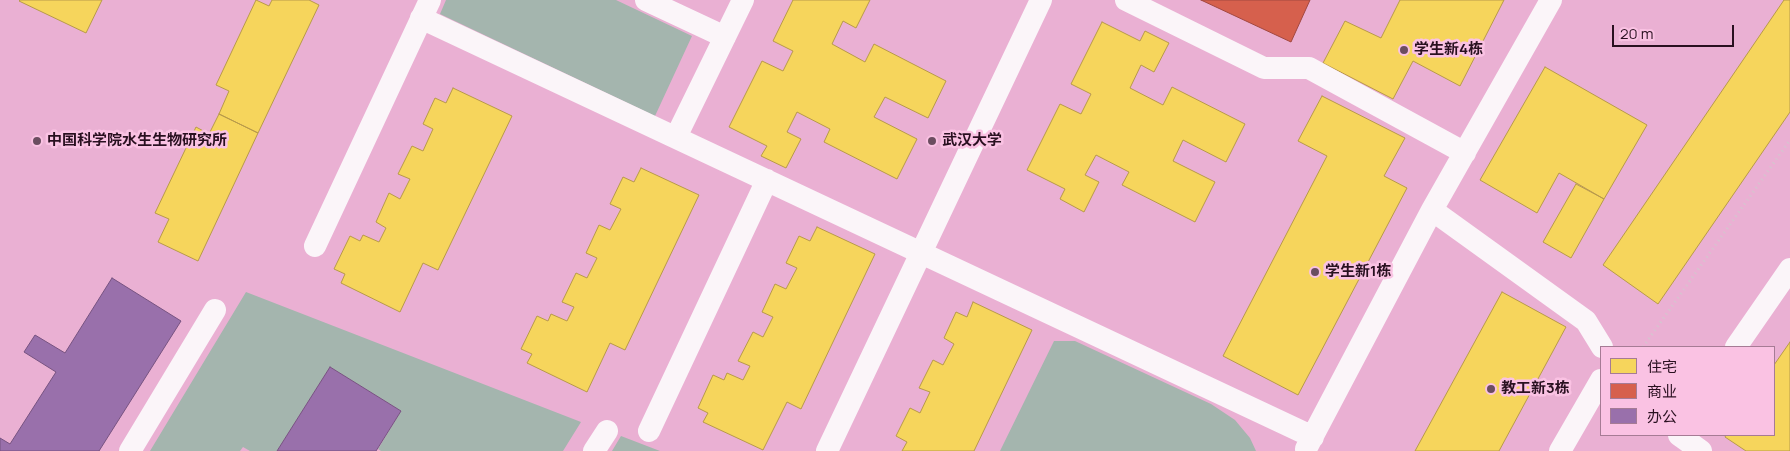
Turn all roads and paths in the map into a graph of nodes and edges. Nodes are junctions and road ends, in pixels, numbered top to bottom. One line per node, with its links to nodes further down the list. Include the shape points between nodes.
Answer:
1 (646, 0): 7 (lane)
2 (743, 0): 7 (lane)
3 (1041, 0): 14 (lane)
4 (1126, 0): 10 (lane, via 1264,68 1309,68)
5 (1551, 0): 10 (lane)
6 (426, 9): 8 (lane); 13 (lane)
7 (725, 38): 8 (lane)
8 (676, 137): 11 (lane)
9 (1790, 140): 18 (path)
10 (1465, 153): 12 (lane)
11 (767, 180): 14 (lane); 22 (lane)
12 (1432, 210): 17 (lane, via 1586,321); 24 (lane)
13 (315, 246)
14 (921, 253): 24 (lane); 27 (lane)
15 (1790, 270): 19 (lane)
16 (215, 310): 25 (lane)
17 (1601, 346)
18 (1644, 346)
19 (1737, 346)
20 (1600, 382): 28 (lane)
21 (606, 431): 26 (lane)
22 (649, 432)
23 (1679, 436): 29 (lane)
24 (1309, 444)
25 (130, 451)
26 (594, 451)
27 (826, 451)
28 (1560, 451)
29 (1701, 451)

